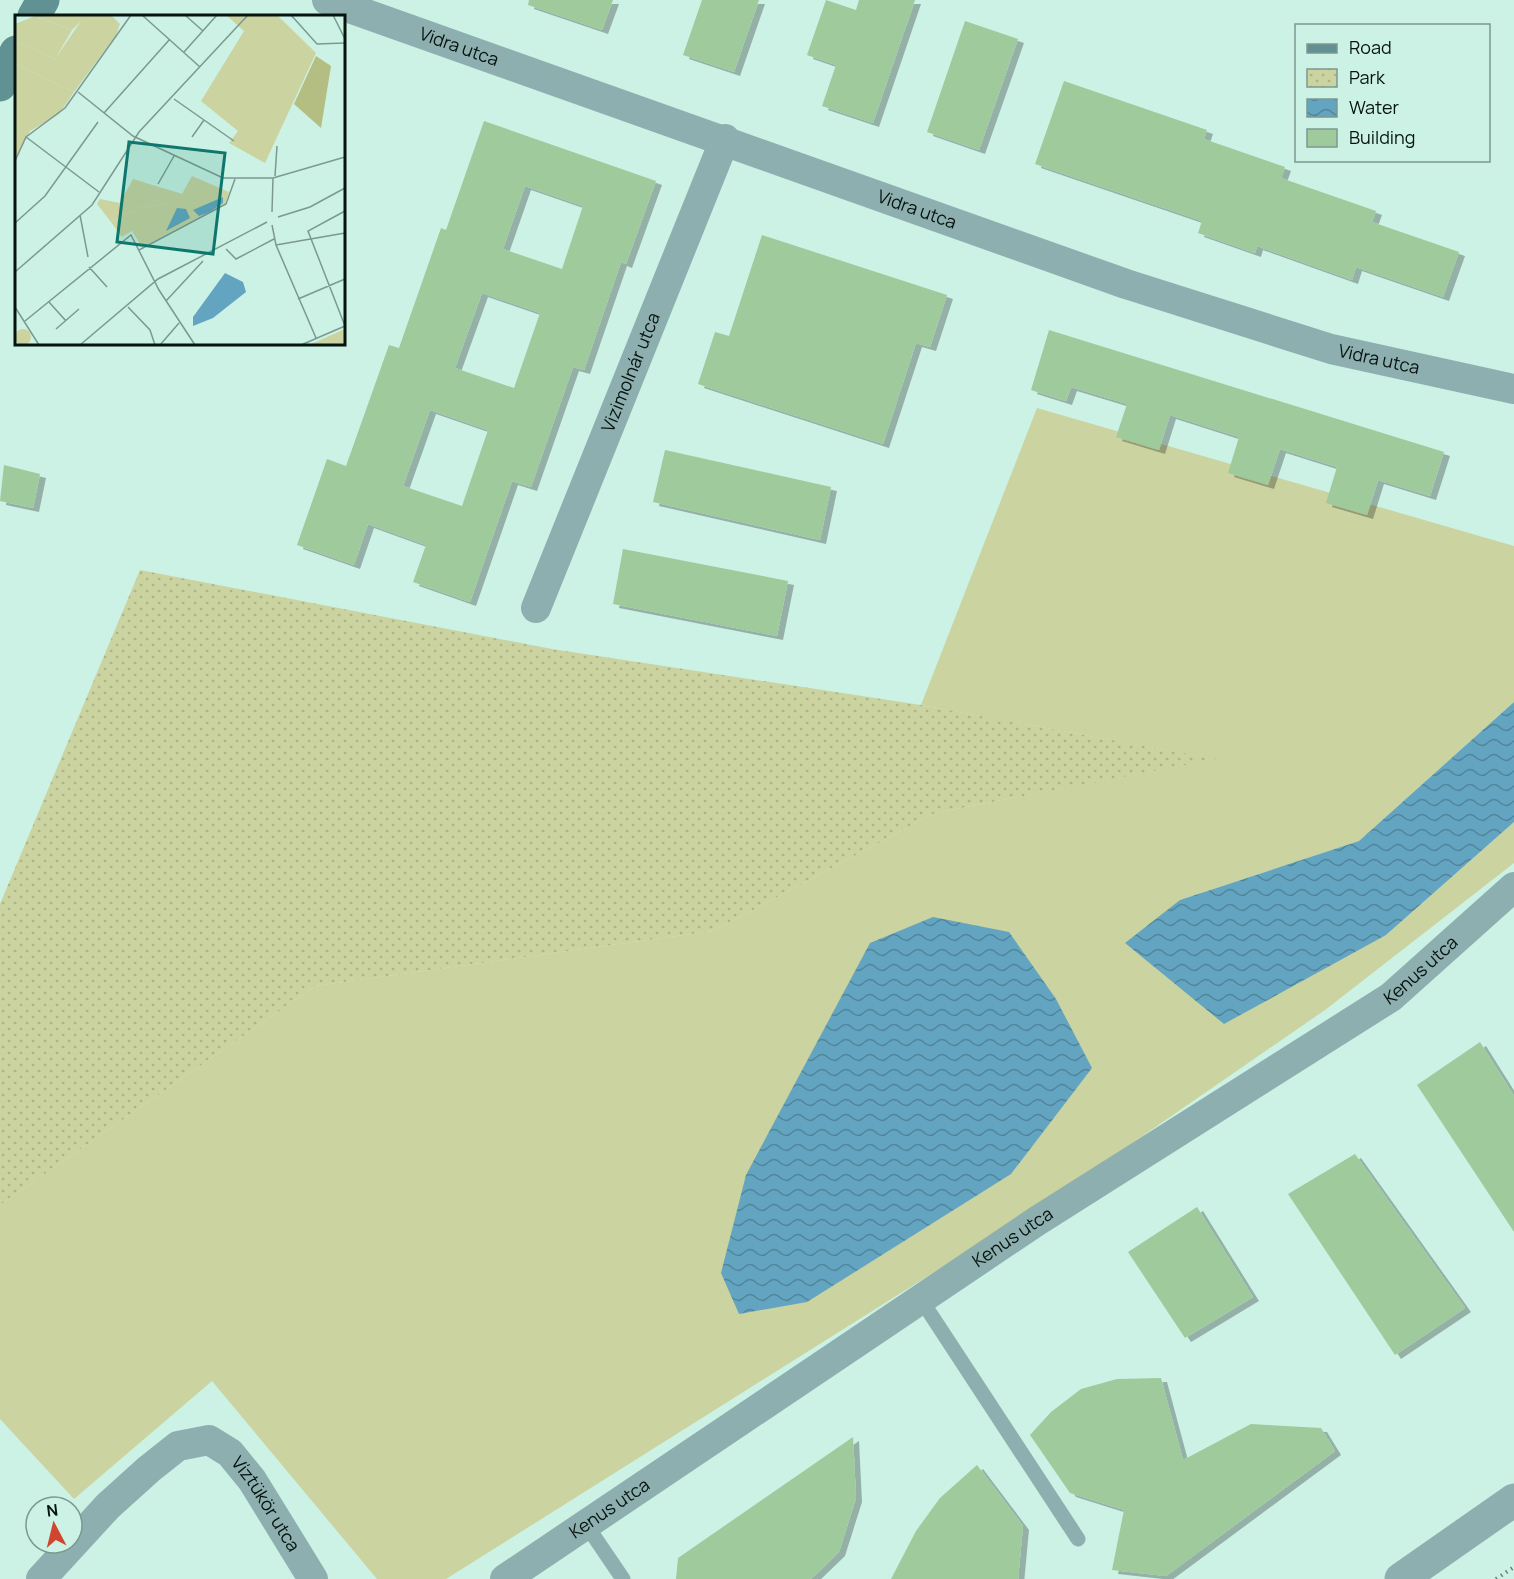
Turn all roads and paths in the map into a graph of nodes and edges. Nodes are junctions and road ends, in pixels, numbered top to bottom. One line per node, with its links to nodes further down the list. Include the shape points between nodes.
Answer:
1 (43, 0): 3 (main road)
2 (327, 0): 6 (street, Vidra utca)
3 (35, 15)
4 (15, 54): 5 (main road)
5 (0, 85)
6 (725, 139): 7 (street, Vidra utca, via 1126,284 1308,341); 8 (street, Vizimolnár utca)
7 (1514, 389)
8 (536, 608)
9 (1514, 887): 10 (street, Kenus utca, via 1390,997 1037,1221)
10 (921, 1300): 12 (street, Kenus utca); 13 (lane)
11 (1514, 1500): 19 (street)
12 (587, 1526): 17 (street, Kenus utca); 18 (lane)
13 (1078, 1539)
14 (1514, 1567): 20 (path)
15 (41, 1579): 16 (street, Víztükör utca, via 108,1506 149,1469 178,1446 209,1440 230,1453 252,1480)
16 (313, 1579)
17 (506, 1579)
18 (623, 1579)
19 (1401, 1579)
20 (1496, 1579)

